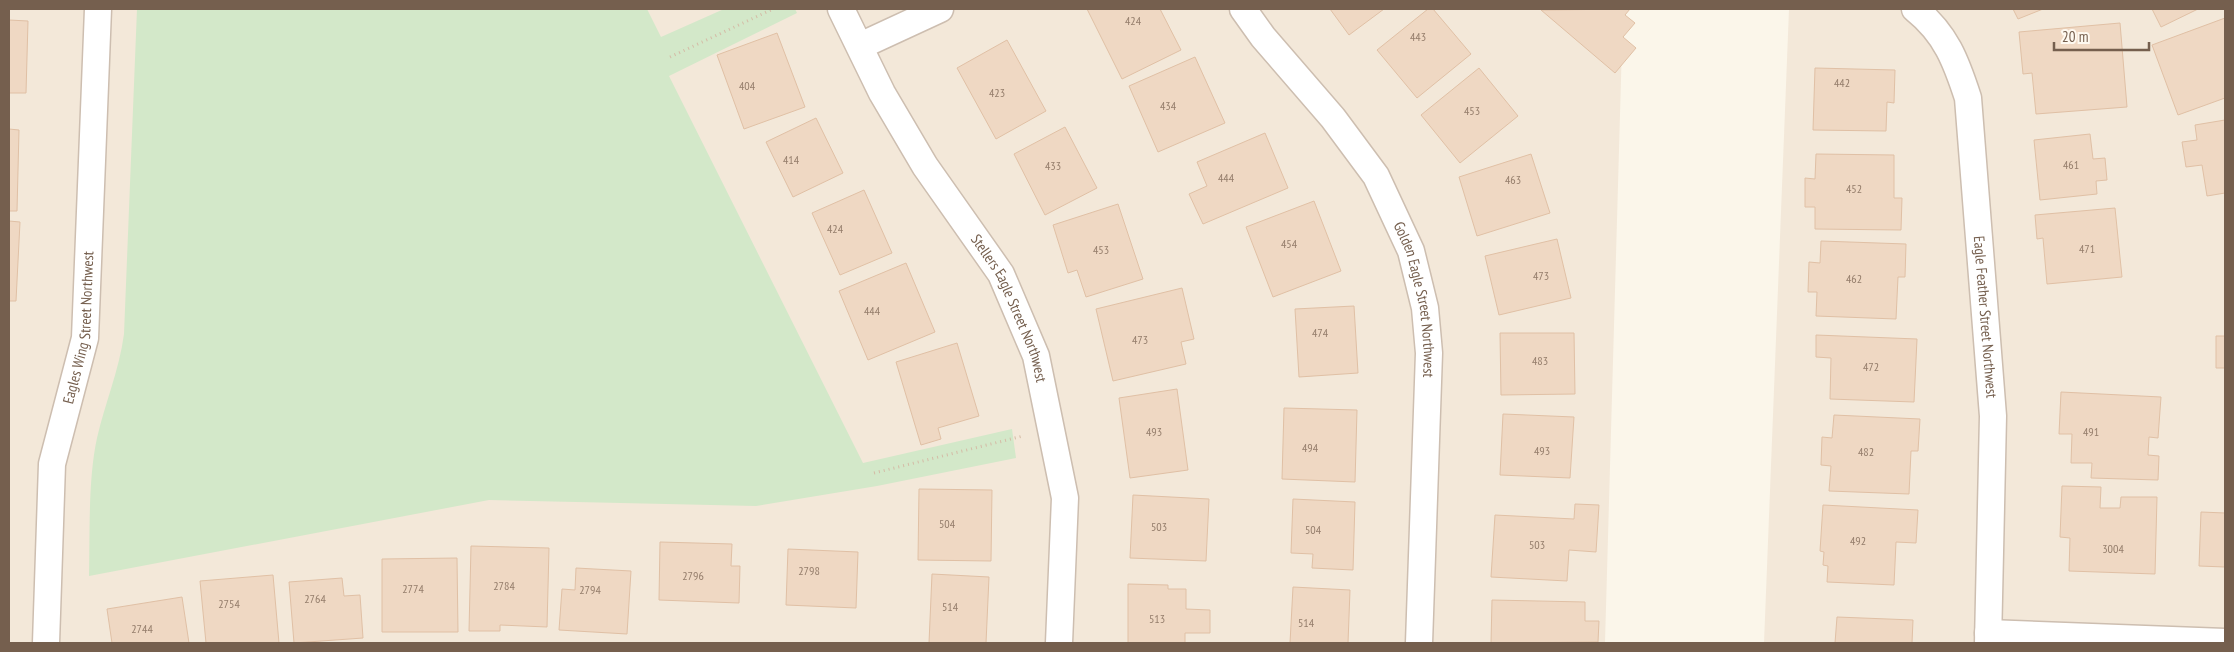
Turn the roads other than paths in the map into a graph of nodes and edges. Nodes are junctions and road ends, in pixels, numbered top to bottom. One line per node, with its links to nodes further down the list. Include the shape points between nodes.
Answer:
1 (98, 9): 9 (street, Eagles Wing Street Northwest, via 85,338 52,464)
2 (841, 9): 6 (street, Stellers Eagle Street Northwest)
3 (940, 9): 6 (street)
4 (1243, 9): 11 (street, Golden Eagle Street Northwest, via 1376,176 1411,251 1425,308 1429,353)
5 (1915, 9): 7 (street, Eagle Feather Street Northwest, via 1927,18 1954,54 1968,98 1993,416)
6 (860, 46): 10 (street, Stellers Eagle Street Northwest, via 882,93 925,166 1001,274 1036,356 1065,498)
7 (1988, 638): 8 (street)
8 (2225, 642)
9 (46, 643)
10 (1059, 643)
11 (1419, 643)

